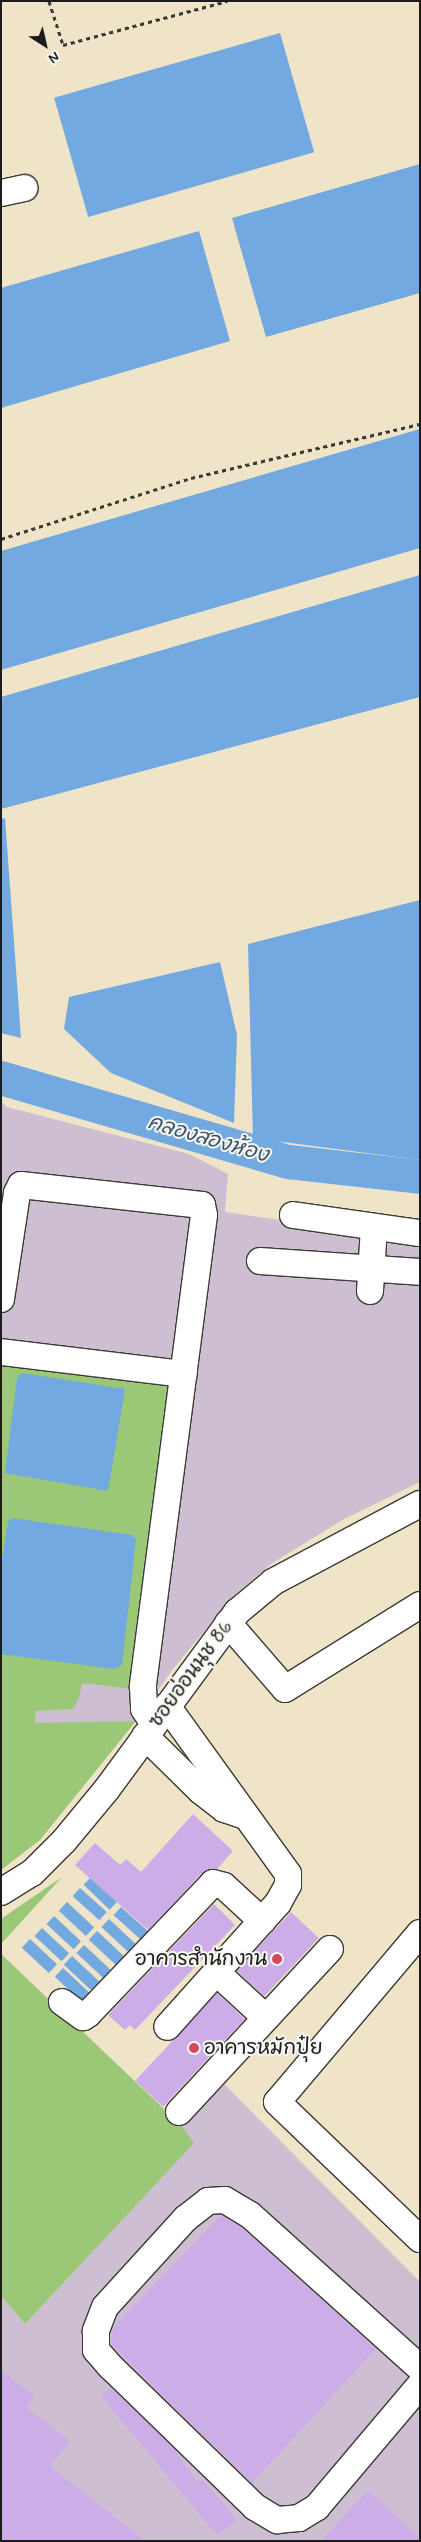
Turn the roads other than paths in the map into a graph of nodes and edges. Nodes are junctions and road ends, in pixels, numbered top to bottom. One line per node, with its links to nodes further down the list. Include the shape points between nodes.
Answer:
1 (293, 1215): 2 (street)
2 (374, 1227): 3 (street); 6 (street)
3 (420, 1233)
4 (260, 1261): 6 (street)
5 (420, 1272): 6 (street)
6 (370, 1280)
7 (1, 1299): 9 (street, via 17,1193 21,1185 202,1205 204,1215)
8 (1, 1352): 9 (street)
9 (184, 1374): 13 (street, via 144,1687 144,1709)
10 (420, 1504): 12 (street, ซอยอ่อนนุช 86, via 272,1582)
11 (420, 1605): 12 (street, via 285,1689)
12 (228, 1623): 13 (street, ซอยอ่อนนุช 86)
13 (155, 1722): 14 (street); 14 (street, via 224,1809); 15 (street, ซอยอ่อนนุช 86, via 64,1841 32,1873)
14 (248, 1817): 16 (street, via 288,1874 284,1893)
15 (1, 1892)
16 (262, 1921): 19 (street); 20 (street, via 224,1886 213,1883 88,2014 83,2017)
17 (420, 1933): 24 (street, via 278,2102)
18 (330, 1949): 21 (street)
19 (216, 1972): 21 (street); 22 (street)
20 (62, 2002)
21 (266, 2018): 23 (street)
22 (167, 2026)
23 (179, 2112)
24 (420, 2239)
25 (420, 2368): 26 (street, via 250,2215 226,2200 208,2201 186,2218 105,2307 96,2331 96,2350 111,2367 255,2507 277,2520 299,2518 317,2507)
26 (420, 2385)

